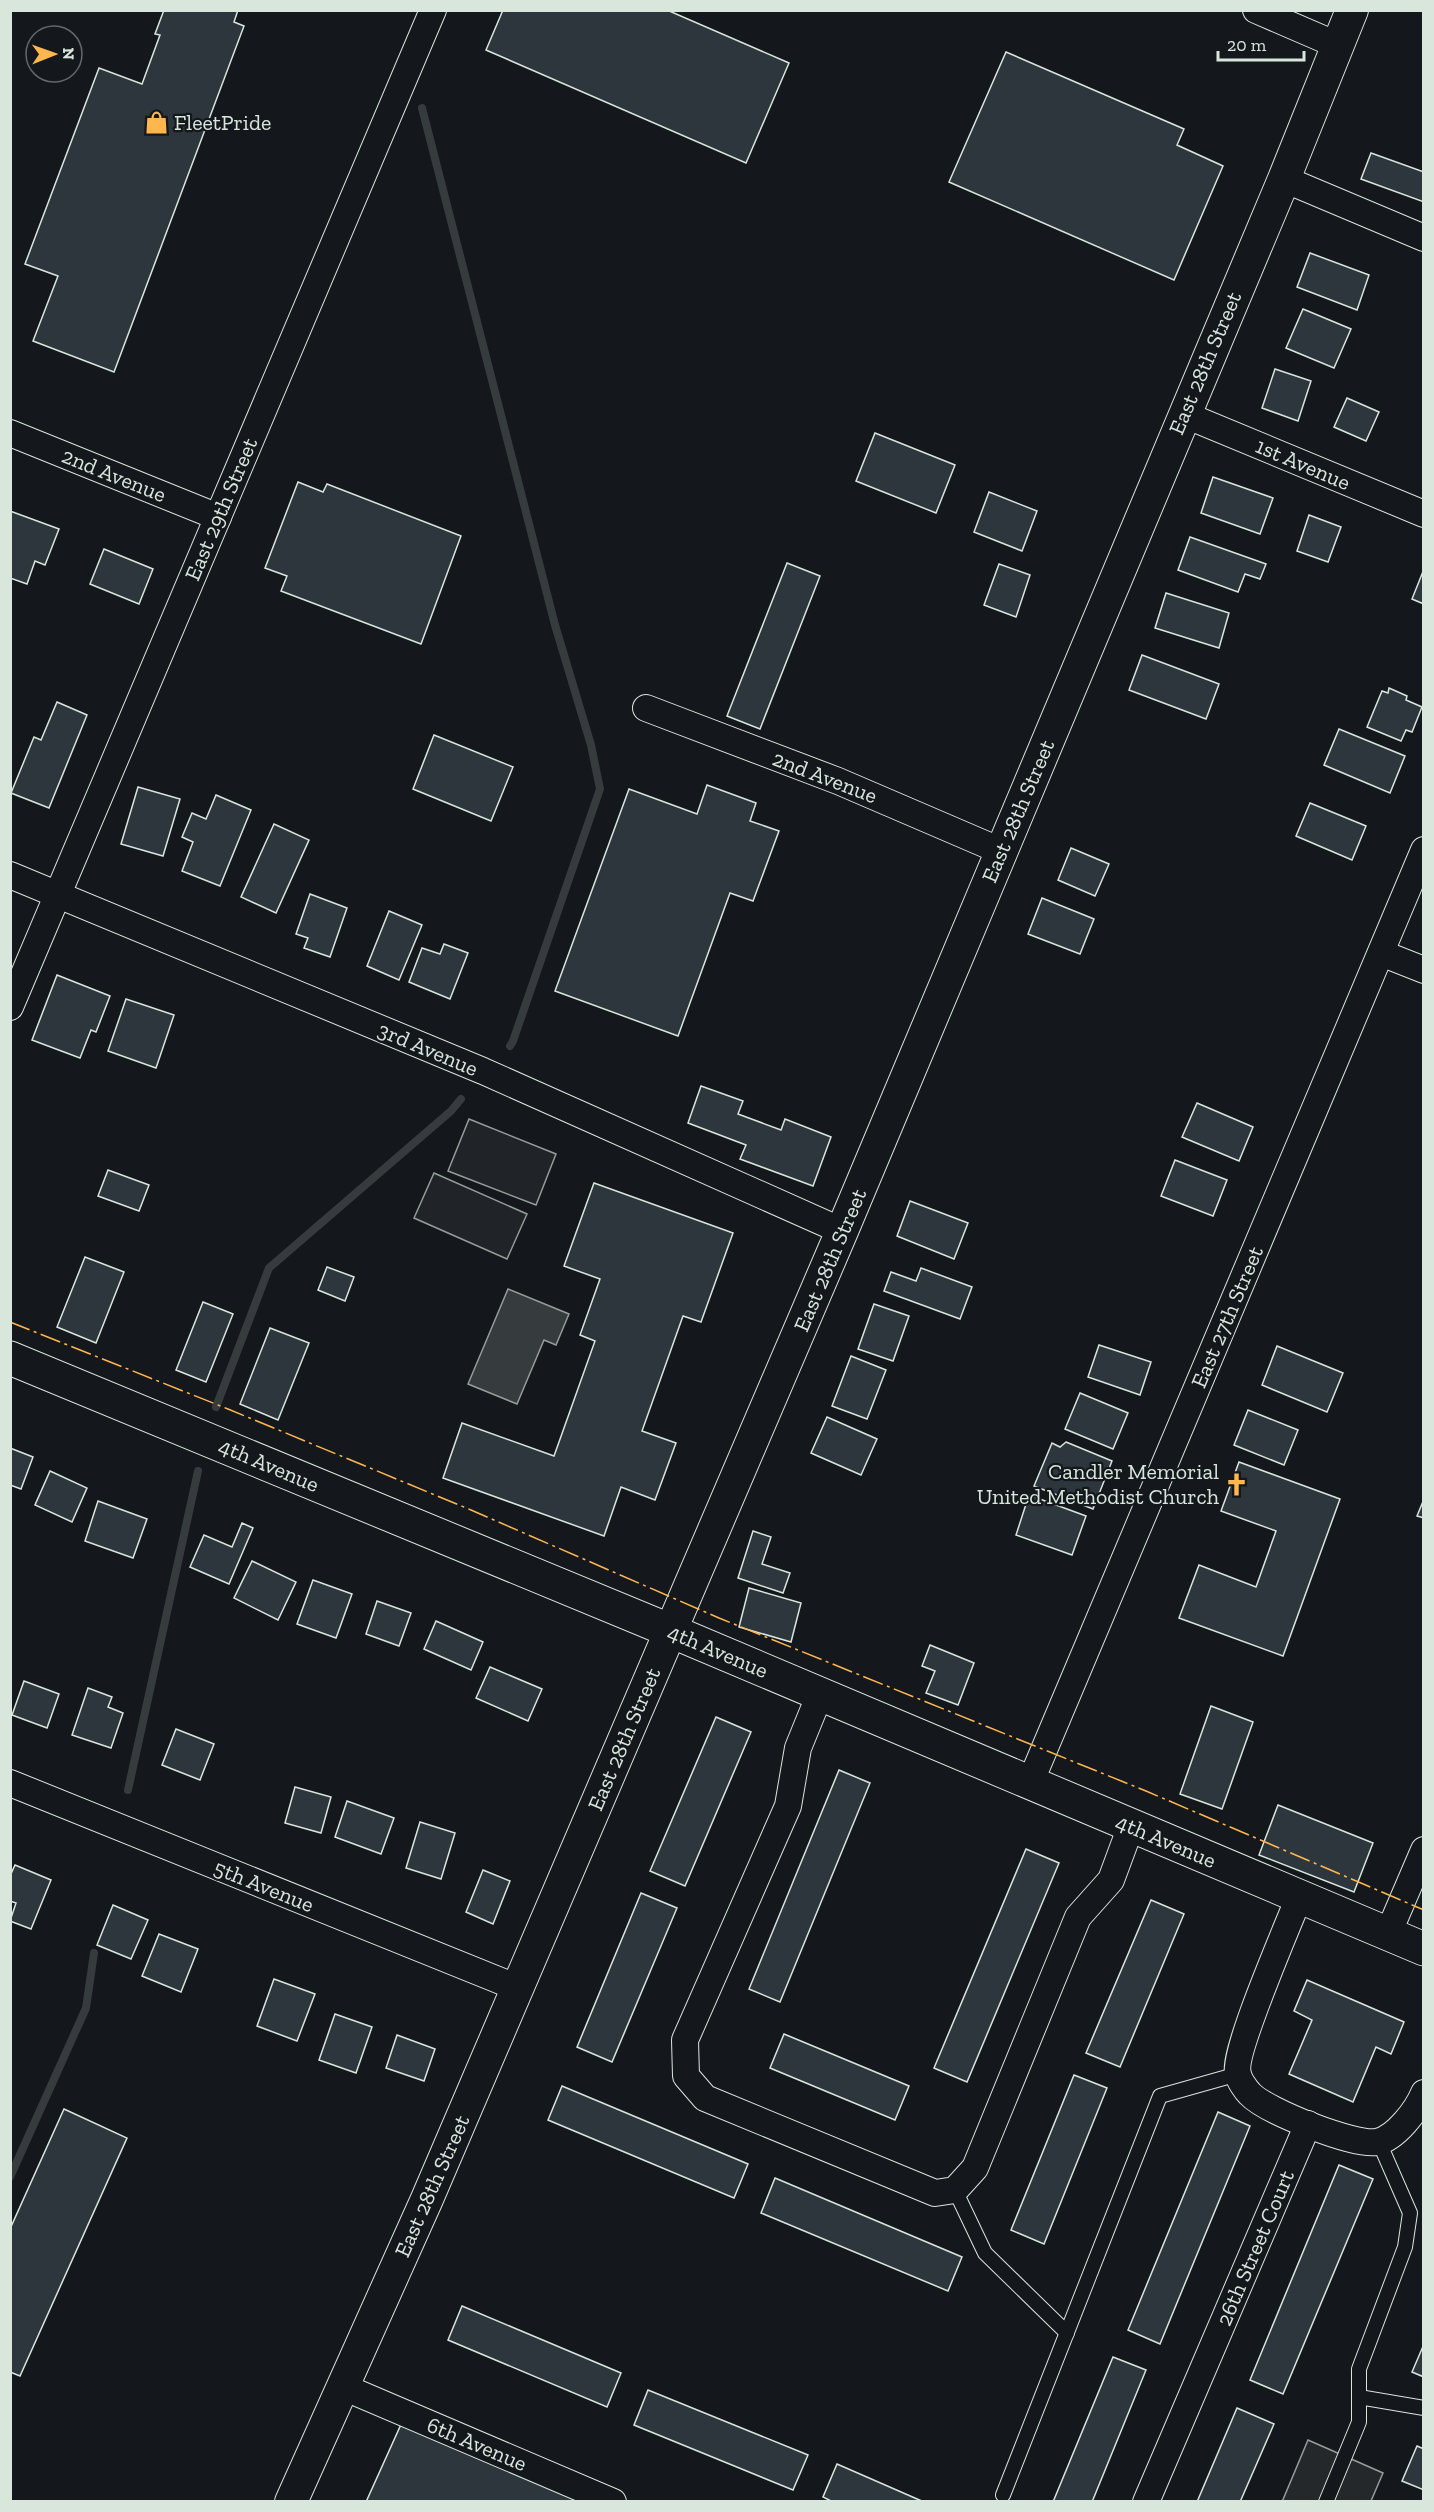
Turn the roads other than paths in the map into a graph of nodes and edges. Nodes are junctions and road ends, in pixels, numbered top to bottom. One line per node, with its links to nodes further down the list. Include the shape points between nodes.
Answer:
1 (433, 10): 10 (street, East 29th Street)
2 (1256, 10): 4 (street)
3 (1352, 10): 4 (street, East 28th Street)
4 (1337, 45): 5 (street, East 28th Street)
5 (1284, 178): 6 (street); 7 (street, East 28th Street)
6 (1424, 238)
7 (1183, 414): 9 (street, 1st Avenue); 13 (street, East 28th Street)
8 (10, 434): 10 (street, 2nd Avenue)
9 (1424, 514)
10 (218, 518): 15 (street, East 29th Street)
11 (646, 708): 13 (street, 2nd Avenue, via 848,785)
12 (1424, 850): 16 (street, East 27th Street)
13 (1001, 851): 19 (street, East 28th Street)
14 (10, 875): 15 (street, 3rd Avenue)
15 (57, 895): 18 (street, East 29th Street); 19 (street, 3rd Avenue, via 483,1071)
16 (1382, 953): 17 (street); 23 (street, East 27th Street)
17 (1424, 970)
18 (10, 1007)
19 (842, 1232): 21 (street, East 28th Street)
20 (10, 1358): 21 (main road, 4th Avenue)
21 (671, 1631): 22 (main road, 4th Avenue); 30 (street, East 28th Street)
22 (820, 1694): 23 (main road, 4th Avenue); 35 (street, via 798,1748 788,1806 686,2040 686,2076 705,2098 935,2193)
23 (1030, 1783): 25 (main road, 4th Avenue)
24 (10, 1784): 30 (street, 5th Avenue)
25 (1131, 1826): 27 (main road, 4th Avenue); 35 (street, via 1111,1880 1078,1917 975,2168)
26 (1424, 1850): 28 (street)
27 (1299, 1897): 28 (main road, 4th Avenue); 31 (street, via 1242,2044)
28 (1388, 1934): 29 (main road, 4th Avenue)
29 (1424, 1950)
30 (518, 1988): 37 (street, East 28th Street)
31 (1238, 2074): 33 (street, via 1250,2094); 36 (lane, via 1160,2096)
32 (1424, 2093): 34 (street, via 1401,2128)
33 (1308, 2124): 34 (street, via 1356,2141); 43 (street, 26th Street Court)
34 (1379, 2142): 38 (lane, via 1410,2213 1406,2247 1359,2369)
35 (955, 2190): 36 (lane, via 985,2253)
36 (1067, 2333): 40 (lane)
37 (341, 2386): 41 (street, East 28th Street); 42 (street, 6th Avenue)
38 (1359, 2397): 39 (lane); 44 (lane, via 1359,2422)
39 (1424, 2408)
40 (1003, 2495)
41 (291, 2502)
42 (613, 2502)
43 (1146, 2502)
44 (1326, 2502)

